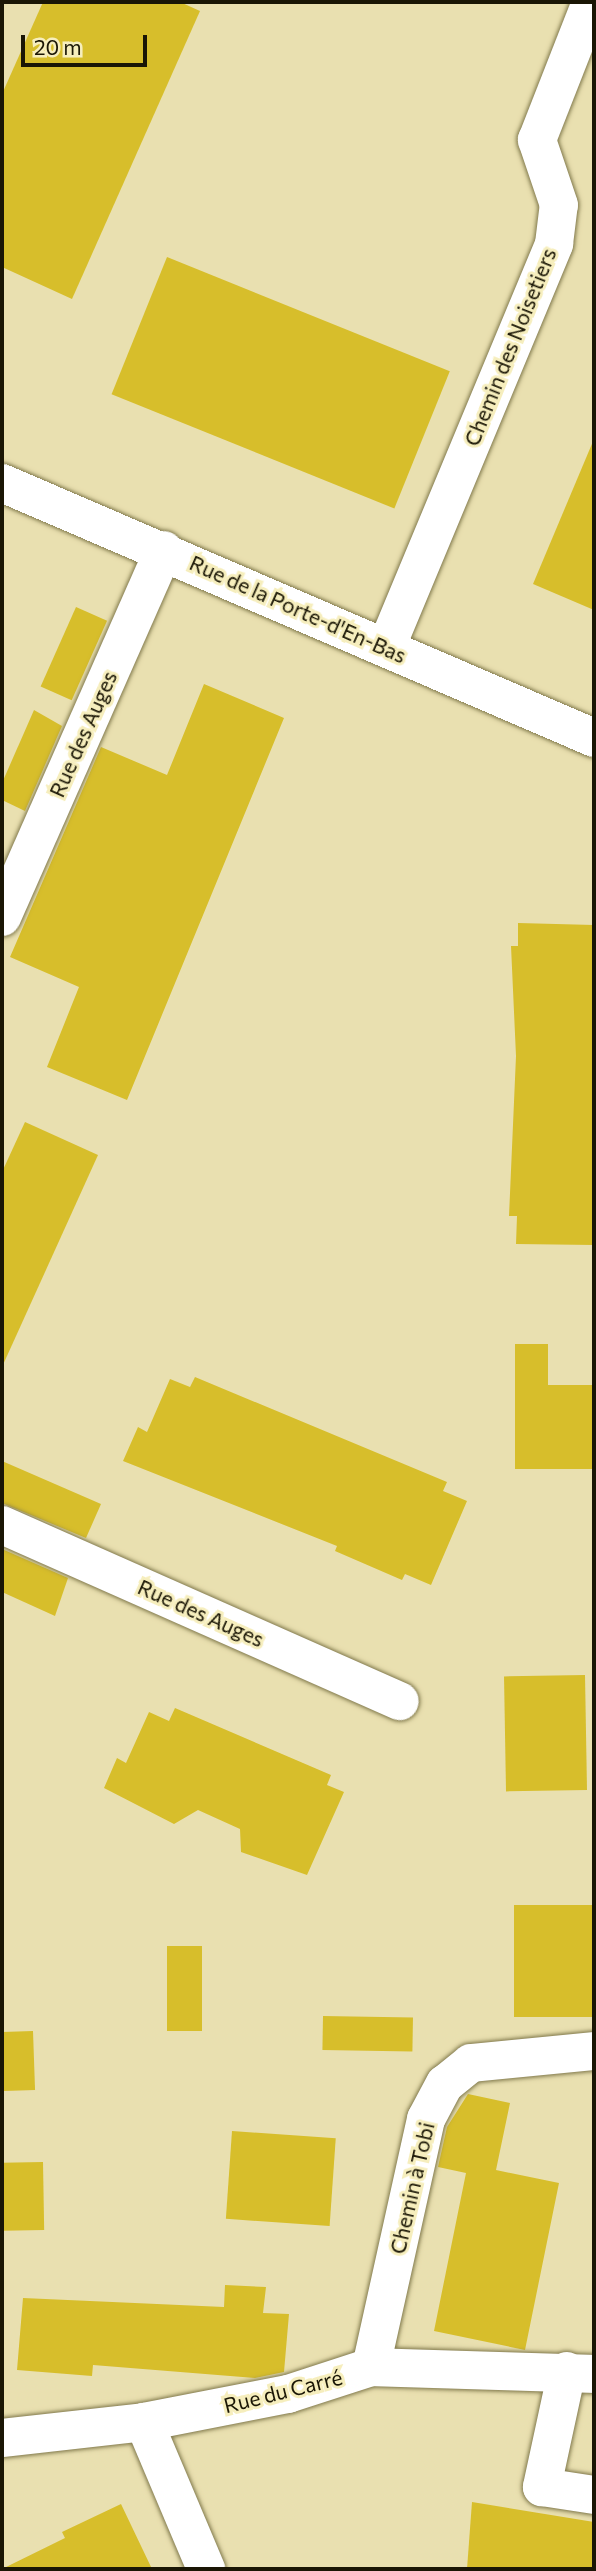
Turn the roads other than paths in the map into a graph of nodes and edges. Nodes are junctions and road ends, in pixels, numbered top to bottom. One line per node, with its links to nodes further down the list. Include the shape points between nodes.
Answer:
1 (591, 2): 4 (street, Chemin des Noisetiers, via 537,140 559,205 554,244)
2 (2, 483): 3 (street, Rue de la Porte-d'En-Bas)
3 (164, 550): 4 (street, Rue de la Porte-d'En-Bas); 6 (street, Rue des Auges)
4 (386, 648): 5 (street, Rue de la Porte-d'En-Bas)
5 (594, 738)
6 (2, 917)
7 (2, 1525): 8 (street, Rue des Auges)
8 (400, 1701)
9 (594, 2051): 10 (street, Chemin à Tobi, via 471,2063 445,2084 426,2119)
10 (372, 2367): 11 (street, Rue du Carré); 12 (street, Rue du Carré, via 288,2394)
11 (580, 2373): 14 (street, via 542,2487)
12 (144, 2422): 13 (street, Rue du Carré); 15 (street)
13 (2, 2438)
14 (594, 2496)
15 (206, 2569)

